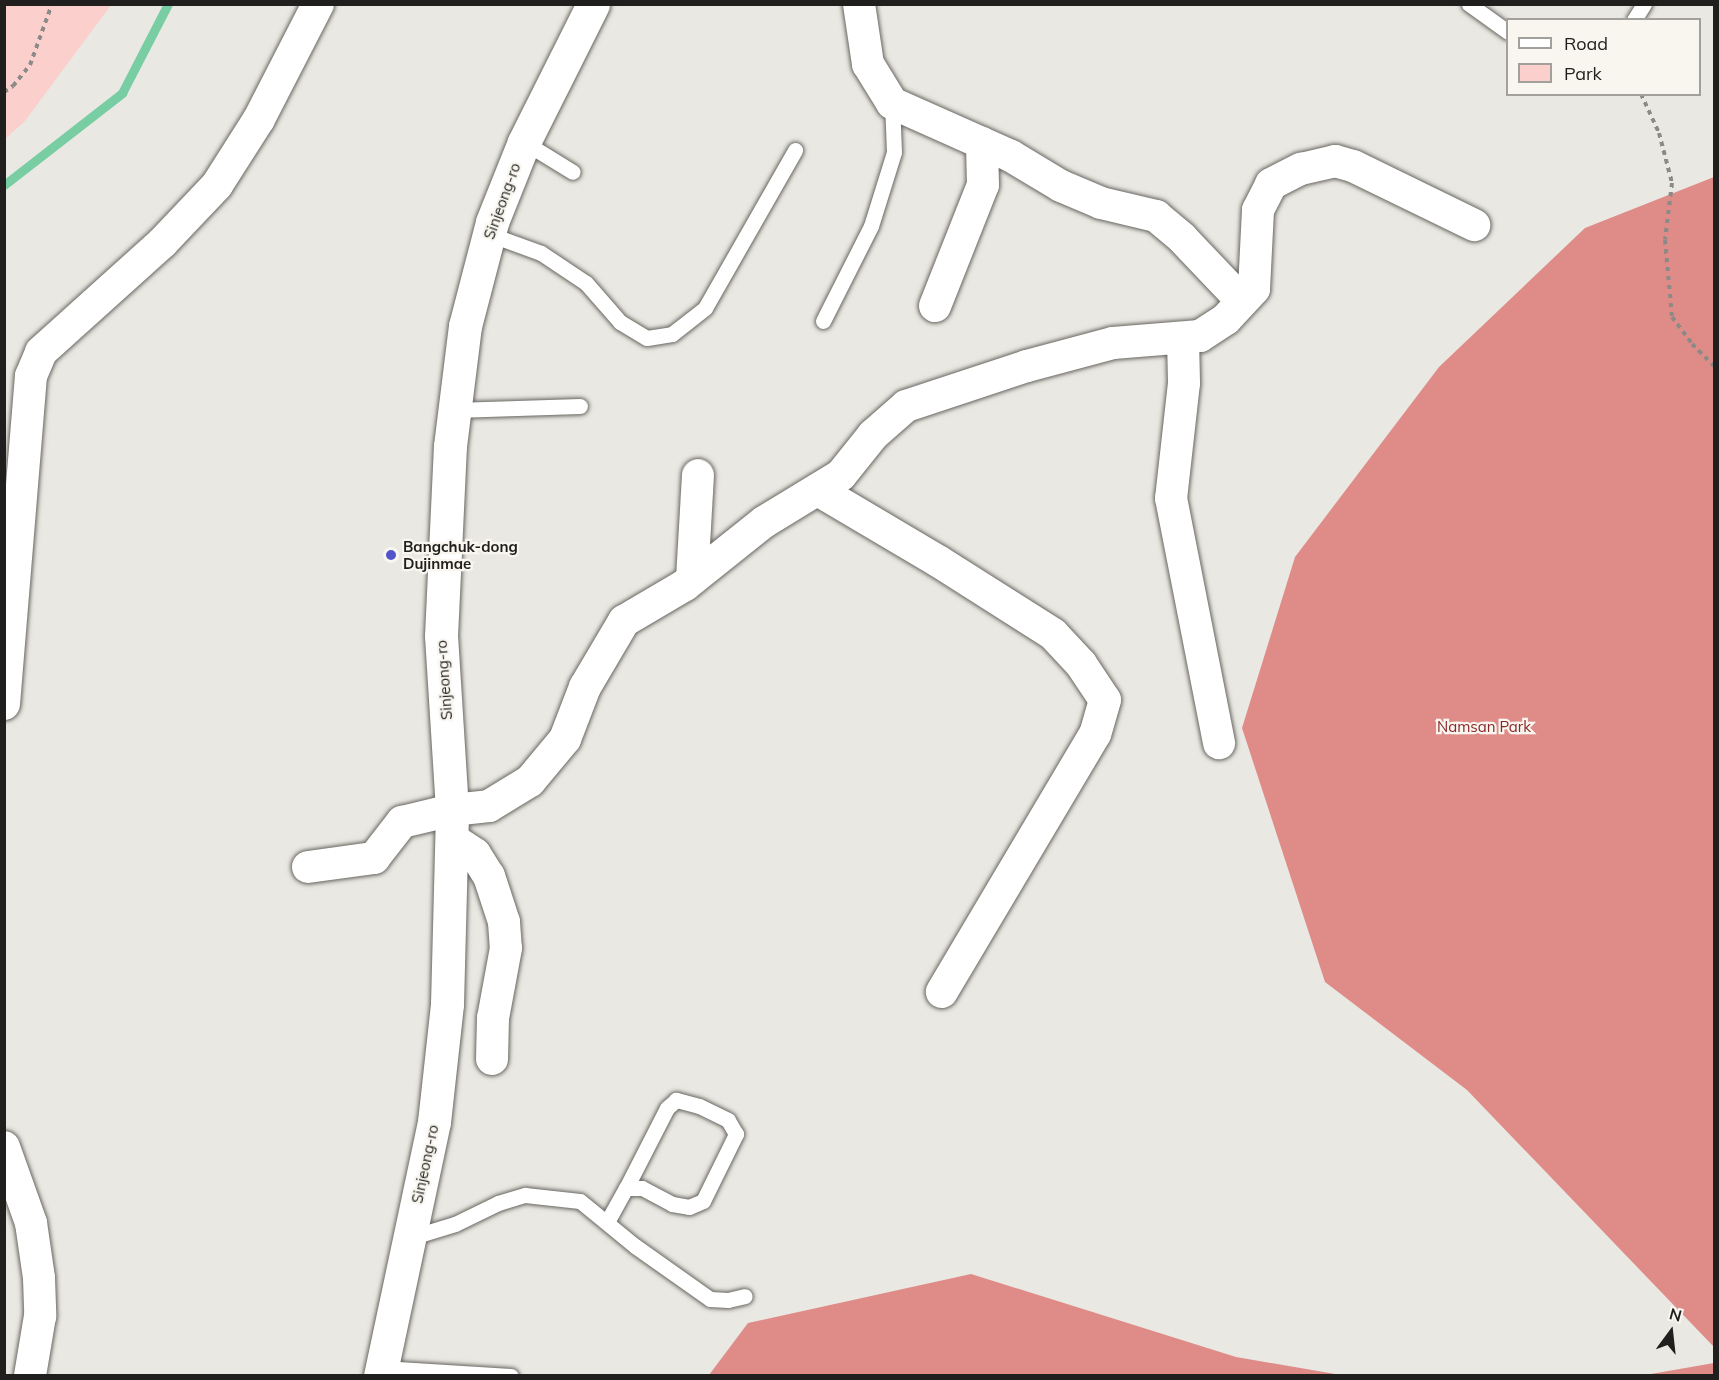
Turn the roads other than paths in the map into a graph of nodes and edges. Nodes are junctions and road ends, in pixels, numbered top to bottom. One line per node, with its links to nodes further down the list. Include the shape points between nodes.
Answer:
1 (318, 4): 24 (street, via 260,119 217,185 162,243 41,352 31,376)
2 (593, 4): 9 (main road, Sinjeong-ro)
3 (859, 4): 8 (street, via 868,64)
4 (1469, 4): 7 (lane)
5 (1644, 4): 6 (lane)
6 (1635, 18)
7 (1506, 31)
8 (892, 103): 10 (street); 17 (lane, via 894,153 888,173 871,226)
9 (524, 142): 12 (lane); 14 (main road, Sinjeong-ro)
10 (982, 142): 15 (street, via 1061,186 1101,203 1156,216); 16 (street, via 983,185)
11 (795, 150): 14 (lane, via 705,308 672,334 647,338 620,322 586,283 541,253)
12 (573, 172)
13 (1474, 225): 15 (street, via 1353,166 1335,161 1301,170 1271,184 1258,210 1254,289)
14 (489, 234): 20 (main road, Sinjeong-ro, via 465,326)
15 (1242, 302): 18 (street, via 1226,319 1200,336)
16 (935, 306)
17 (823, 321)
18 (1183, 338): 22 (street, via 1113,343 1026,366 906,406 873,435 841,475); 25 (street, via 1184,383 1171,498)
19 (580, 406): 20 (lane)
20 (454, 410): 26 (main road, Sinjeong-ro, via 441,636)
21 (698, 475): 23 (street)
22 (818, 490): 23 (street, via 764,522); 28 (street, via 1053,634 1081,664 1105,700 1095,734)
23 (692, 579): 26 (street, via 624,621 585,687 565,739 530,781)
24 (4, 704)
25 (1219, 743)
26 (452, 824): 27 (street, via 402,822 374,858); 29 (street, via 489,876 504,922 506,948 493,1018); 33 (main road, Sinjeong-ro, via 446,1016 434,1122)
27 (308, 867)
28 (942, 992)
29 (492, 1059)
30 (4, 1147): 36 (street, via 31,1223 39,1278 40,1316)
31 (626, 1188): 31 (lane, via 642,1188 672,1204 689,1207 703,1201 736,1134 728,1120 676,1100 667,1108); 32 (lane)
32 (607, 1222): 33 (lane, via 580,1201 525,1195); 34 (lane, via 710,1299)
33 (409, 1238): 35 (main road, Sinjeong-ro)
34 (745, 1296)
35 (380, 1372): 37 (lane)
36 (30, 1376)
37 (511, 1376)

